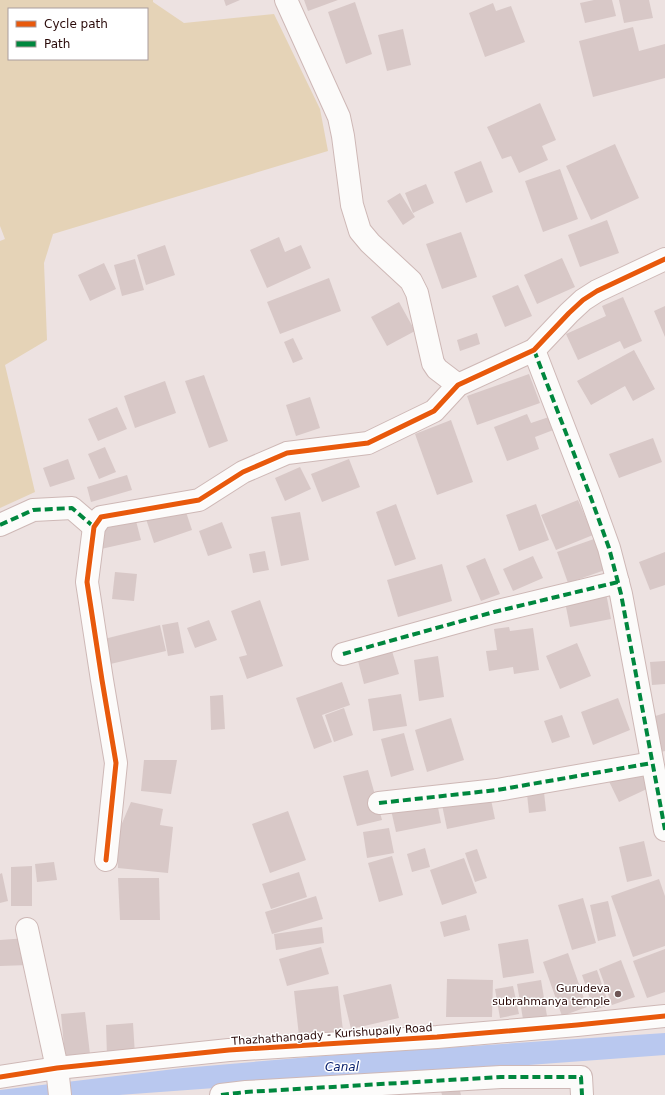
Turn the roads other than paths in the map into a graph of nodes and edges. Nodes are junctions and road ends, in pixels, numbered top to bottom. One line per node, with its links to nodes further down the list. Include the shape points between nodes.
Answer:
1 (286, 0): 4 (street, via 339,117 352,205 360,231 411,281 417,293 433,363)
2 (665, 258): 3 (street, via 583,300)
3 (534, 350): 4 (street); 7 (street, via 592,498)
4 (458, 385): 6 (street, via 434,411 368,443 287,453 243,472 198,500 101,517)
5 (0, 525): 6 (street, via 33,510 72,508)
6 (94, 527): 12 (street, via 87,582 116,763)
7 (618, 582): 8 (street, via 494,612); 9 (street)
8 (343, 654)
9 (652, 762): 10 (street, via 497,790); 11 (street)
10 (379, 803)
11 (665, 830)
12 (106, 860)
13 (27, 929): 15 (street)
14 (665, 1016): 15 (street, Thazhathangady - Kurishupally Road, via 437,1037 229,1050)
15 (57, 1071): 16 (street, Thazhathangady - Kurishupally Road); 17 (street)
16 (0, 1077)
17 (60, 1095)
18 (221, 1095): 19 (street, via 501,1077 581,1077)
19 (582, 1095)

